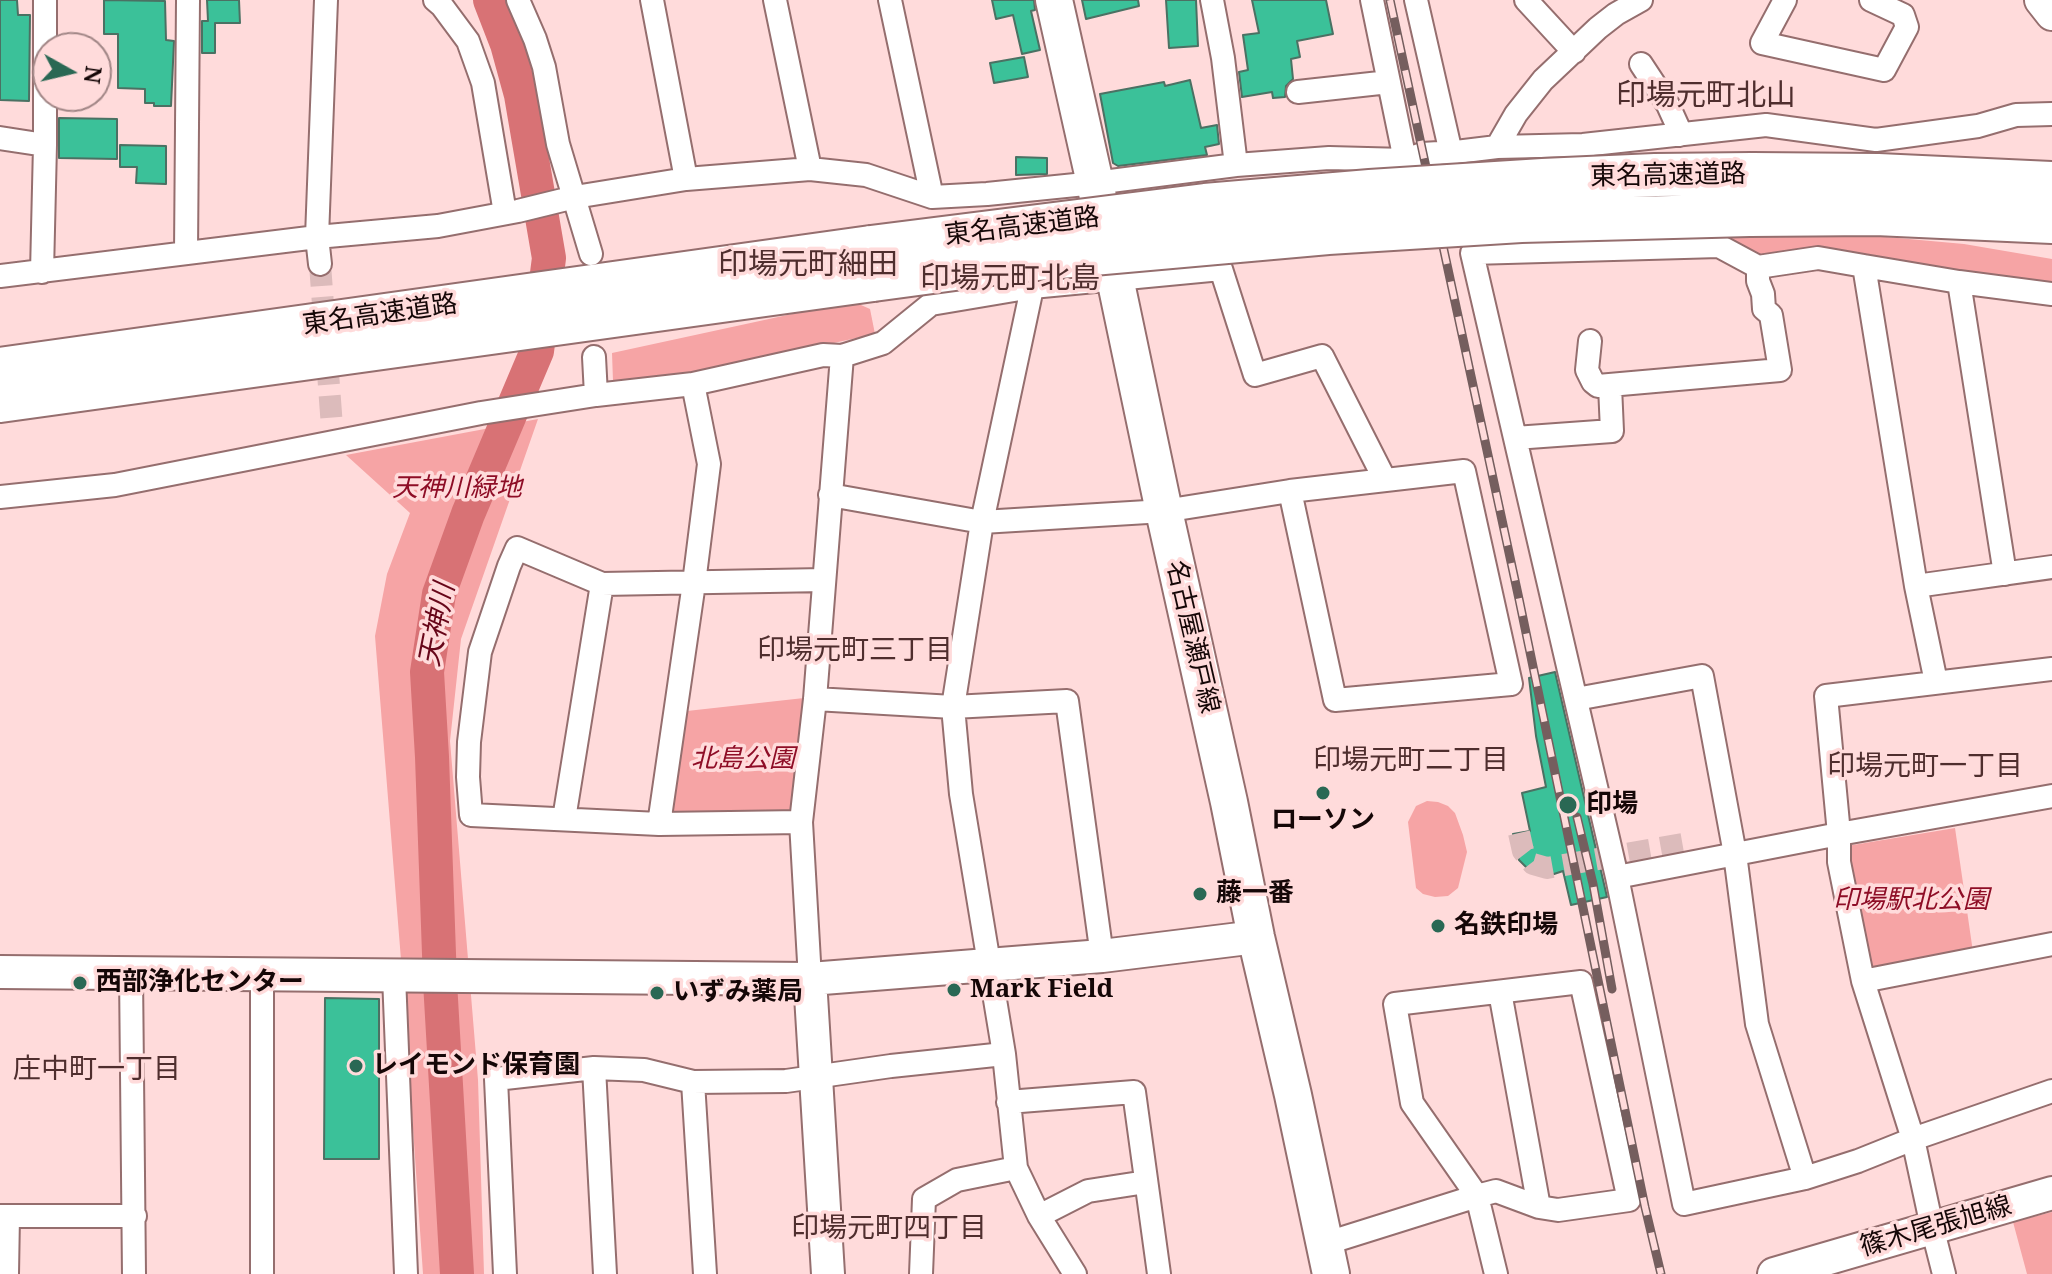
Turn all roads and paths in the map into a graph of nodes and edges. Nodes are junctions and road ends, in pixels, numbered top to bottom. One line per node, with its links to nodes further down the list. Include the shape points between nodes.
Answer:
1 (45, 0): 26 (street)
2 (188, 0): 43 (street)
3 (326, 0): 41 (street)
4 (435, 0): 39 (street, via 468,41 483,83)
5 (518, 0): 38 (street, via 544,67)
6 (775, 0): 31 (street)
7 (890, 0): 37 (street)
8 (1054, 0): 33 (main road, 名古屋瀬戸線)
9 (1212, 0): 30 (street)
10 (1372, 0): 21 (street)
11 (1416, 0): 28 (street)
12 (1526, 0): 19 (street)
13 (1641, 0): 19 (street, via 1616,14)
14 (1785, 0): 15 (street, via 1762,43 1884,70 1907,27 1903,15)
15 (1871, 0)
16 (2041, 0): 18 (street)
17 (655, 1): 32 (street)
18 (2052, 14)
19 (1574, 52): 27 (street, via 1543,80)
20 (1641, 64): 24 (street, via 1678,127)
21 (1389, 82): 22 (street); 29 (street)
22 (1298, 92)
23 (2052, 114): 24 (street, via 2016,115 1978,126 1876,140 1766,125)
24 (1688, 134): 27 (street); 42 (street)
25 (0, 138): 26 (street)
26 (45, 145): 47 (street)
27 (1497, 147): 28 (street)
28 (1451, 153): 29 (street)
29 (1405, 160): 30 (street, via 1329,158)
30 (1236, 165): 33 (street)
31 (810, 169): 32 (street); 37 (street, via 866,175)
32 (686, 179): 38 (street)
33 (1095, 183): 35 (street); 49 (main road, 名古屋瀬戸線)
34 (2052, 183): 36 (highway, 東名高速道路, via 1878,175)
35 (1055, 187): 37 (street); 51 (street)
36 (1751, 194): 40 (highway, 東名高速道路, via 1876,214); 53 (highway, 東名高速道路, bridge, via 1655,175 1205,205 872,263)
37 (932, 197)
38 (571, 198): 39 (street); 53 (street)
39 (512, 212): 41 (street, via 438,226)
40 (2052, 222)
41 (317, 237): 43 (street); 44 (street)
42 (1719, 246): 46 (street); 62 (street, via 1472,253)
43 (186, 253): 47 (street)
44 (320, 264)
45 (1864, 266): 46 (street, via 1818,258); 50 (street); 74 (street)
46 (1758, 267): 59 (street, via 1780,370)
47 (42, 272): 48 (street)
48 (0, 276)
49 (1115, 278): 51 (street); 63 (street, via 1221,269 1255,375 1322,356); 67 (main road, 名古屋瀬戸線)
50 (1959, 282): 52 (street); 70 (street)
51 (1032, 287): 56 (street, via 931,304 883,343); 68 (street)
52 (2052, 294)
53 (585, 305): 54 (highway, 東名高速道路); 60 (street)
54 (507, 314): 57 (highway, 東名高速道路); 61 (highway, 東名高速道路)
55 (1590, 341): 59 (street, via 1587,370 1598,386)
56 (842, 356): 58 (street, via 823,355); 65 (street)
57 (0, 369)
58 (693, 384): 60 (street); 72 (street, via 709,464)
59 (1610, 386): 62 (street, via 1612,431)
60 (596, 395): 66 (street, via 332,436 115,485)
61 (0, 401)
62 (1515, 438): 78 (street)
63 (1385, 480): 64 (street); 64 (street, via 1464,471 1511,684 1335,700)
64 (1290, 491): 67 (street)
65 (830, 495): 68 (street); 71 (street)
66 (0, 497)
67 (1164, 511): 68 (street); 87 (main road, 名古屋瀬戸線)
68 (982, 522): 79 (street)
69 (2052, 567): 70 (street)
70 (2005, 574): 74 (street)
71 (824, 580): 72 (street); 77 (street)
72 (694, 583): 73 (street); 83 (street)
73 (602, 584): 81 (street); 81 (street, via 517,548 480,652 469,742 471,815)
74 (1916, 586): 76 (street)
75 (2052, 669): 76 (street)
76 (1936, 682): 84 (street, via 1826,696)
77 (815, 699): 79 (street); 82 (street)
78 (1576, 699): 85 (street, via 1702,676); 86 (street)
79 (953, 707): 89 (street, via 1067,701); 90 (street, via 961,794)
80 (2052, 796): 84 (street)
81 (564, 819): 83 (street)
82 (801, 822): 83 (street); 95 (street)
83 (659, 824)
84 (1839, 834): 85 (street); 96 (street, via 1839,862)
85 (1735, 854): 86 (street); 106 (street, via 1757,1024)
86 (1617, 877): 106 (street, via 1684,1204)
87 (1256, 937): 89 (street); 115 (main road, 名古屋瀬戸線)
88 (2052, 944): 96 (street)
89 (1102, 956): 90 (street)
90 (989, 965): 95 (street); 98 (street)
91 (0, 972): 92 (street)
92 (131, 973): 93 (street); 112 (street)
93 (262, 975): 94 (street); 118 (street)
94 (402, 976): 95 (street); 119 (street)
95 (810, 979): 100 (street)
96 (1863, 981): 104 (street)
97 (1500, 992): 109 (street, via 1395,1004 1412,1103); 110 (street); 110 (street, via 1581,982 1629,1200 1558,1210)
98 (1004, 1054): 100 (street); 103 (street)
99 (594, 1068): 101 (street, via 644,1070); 120 (street, via 496,1079); 121 (street)
100 (816, 1076): 101 (street); 123 (street)
101 (693, 1082): 122 (street)
102 (2052, 1091): 104 (street)
103 (1008, 1102): 105 (street); 107 (street, via 1134,1092)
104 (1913, 1139): 106 (street); 114 (street)
105 (1016, 1168): 113 (street); 124 (street, via 957,1180 924,1199)
106 (1805, 1178)
107 (1146, 1182): 113 (street, via 1088,1191); 126 (street)
108 (2052, 1193): 114 (street, 篠木尾張旭線)
109 (1477, 1196): 110 (street, via 1496,1191); 115 (street); 127 (street)
110 (1539, 1207)
111 (4, 1216): 112 (street); 116 (street)
112 (135, 1216): 117 (street)
113 (1039, 1216): 125 (street)
114 (1932, 1227): 128 (street, 篠木尾張旭線); 129 (street)
115 (1328, 1259)
116 (7, 1274)
117 (134, 1274)
118 (262, 1274)
119 (406, 1274)
120 (505, 1274)
121 (605, 1274)
122 (705, 1274)
123 (828, 1274)
124 (921, 1274)
125 (1075, 1274)
126 (1159, 1274)
127 (1496, 1274)
128 (1774, 1274)
129 (1944, 1274)

